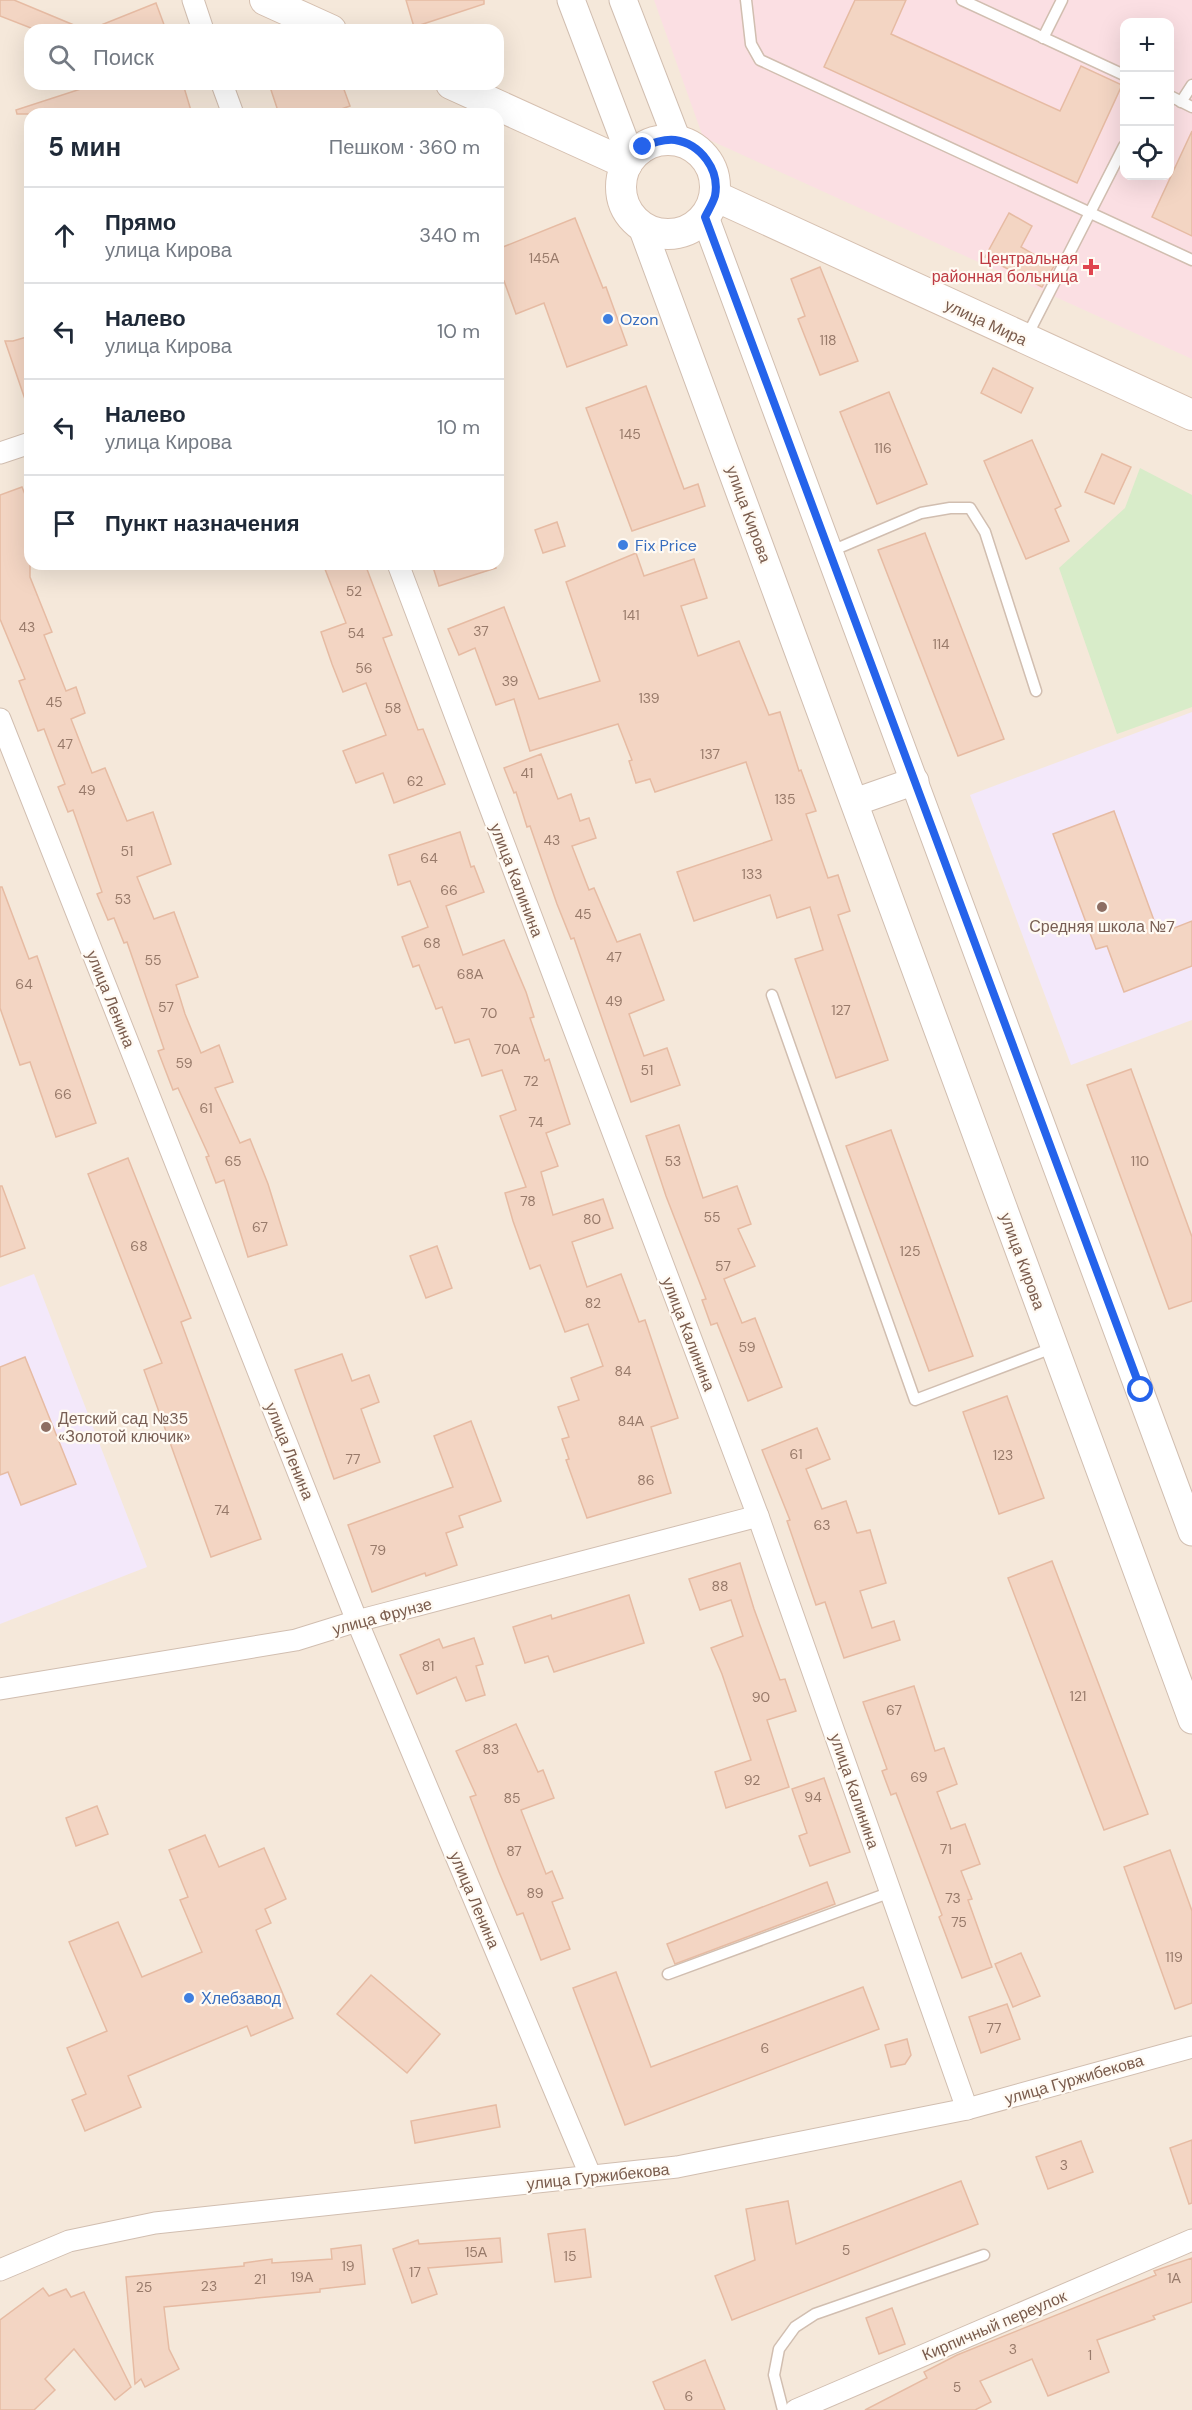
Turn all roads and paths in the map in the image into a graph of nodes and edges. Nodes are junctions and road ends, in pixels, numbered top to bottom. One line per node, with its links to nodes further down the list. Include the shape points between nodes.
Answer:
1 (193, 0): 8 (street)
2 (265, 0): 9 (main road)
3 (571, 0): 21 (street)
4 (623, 0): 19 (street)
5 (746, 0): 23 (lane, via 751,44 760,60)
6 (962, 0): 10 (lane)
7 (1062, 0): 10 (lane)
8 (201, 24)
9 (318, 24)
10 (1043, 38): 11 (lane)
11 (1120, 73)
12 (1192, 85): 16 (lane)
13 (224, 90): 18 (street)
14 (465, 90): 21 (main road)
15 (1174, 98): 16 (lane)
16 (1181, 102): 17 (lane)
17 (1192, 106)
18 (231, 108)
19 (677, 140): 21 (main road, via 659,140 643,147); 22 (main road, via 694,147 708,160 715,178)
20 (1120, 156): 23 (lane)
21 (629, 161): 24 (main road, улица Кирова, via 621,180 622,198)
22 (710, 207): 24 (main road, via 692,228 675,234 658,233); 26 (main road, улица Мира); 30 (street)
23 (1091, 213): 25 (lane); 26 (lane)
24 (642, 226): 35 (street, улица Кирова)
25 (1192, 260)
26 (1025, 340): 27 (main road, улица Мира)
27 (1192, 415)
28 (24, 445): 29 (street)
29 (0, 453)
30 (829, 552): 32 (lane, via 921,513 970,508 985,532); 34 (street)
31 (400, 570): 38 (street, улица Калинина)
32 (1036, 691)
33 (0, 719): 40 (street, улица Ленина)
34 (915, 781): 35 (street); 39 (street)
35 (855, 802): 37 (street, улица Кирова)
36 (772, 995): 37 (lane, via 915,1400)
37 (1055, 1347): 42 (street, улица Кирова)
38 (758, 1516): 40 (street, улица Фрунзе); 43 (street, улица Калинина)
39 (1192, 1532)
40 (357, 1621): 41 (street, улица Фрунзе, via 296,1640); 47 (street, улица Ленина)
41 (0, 1689)
42 (1192, 1720)
43 (891, 1892): 44 (lane); 46 (street, улица Калинина)
44 (668, 1974)
45 (1192, 2047): 46 (street, улица Гуржибекова)
46 (967, 2109): 47 (street, улица Гуржибекова, via 677,2167)
47 (591, 2177): 50 (street, улица Гуржибекова, via 155,2223 69,2241)
48 (1192, 2240): 52 (street, Кирпичный переулок)
49 (984, 2255): 51 (lane, via 815,2314 795,2327 779,2349 774,2375)
50 (0, 2270)
51 (783, 2410)
52 (796, 2410)

